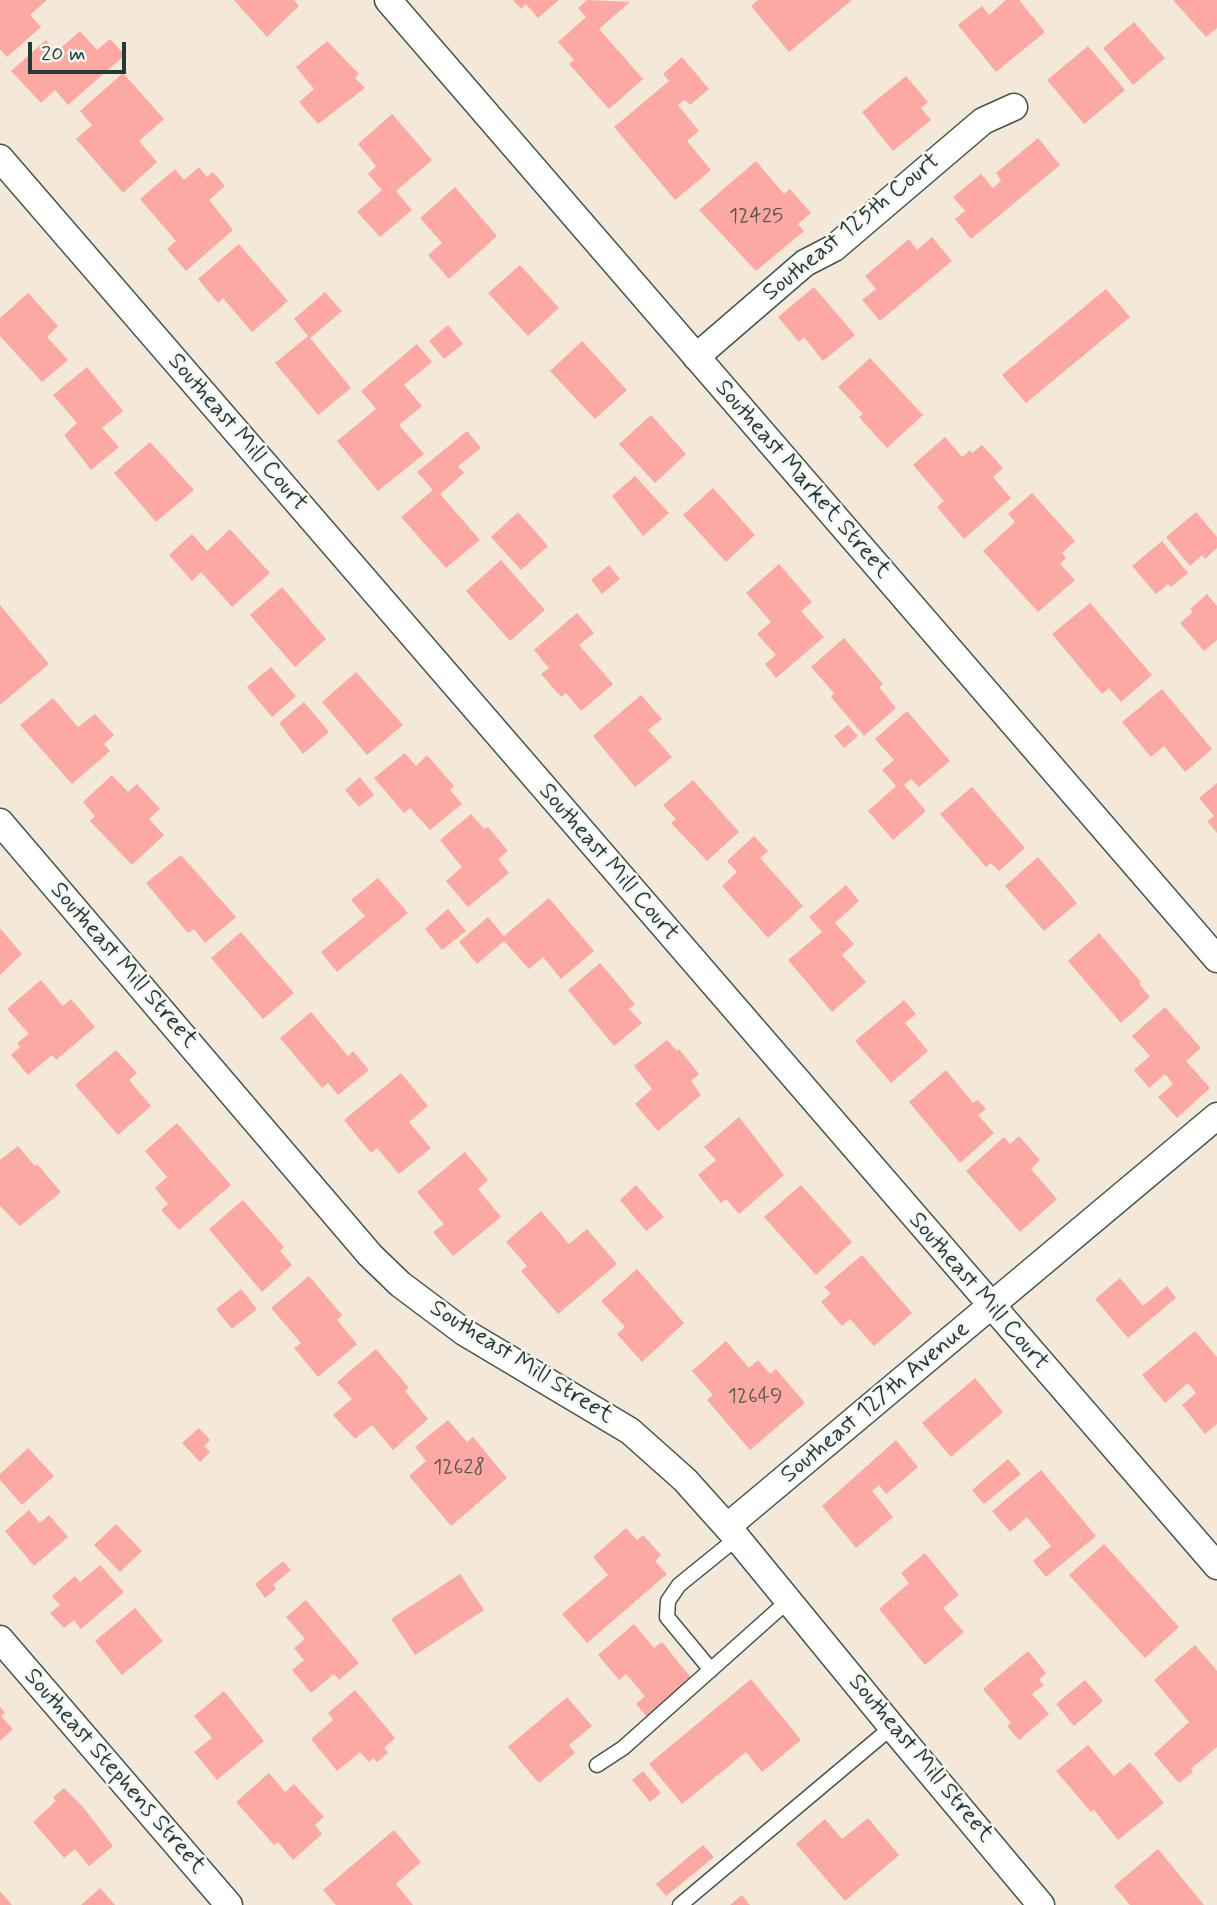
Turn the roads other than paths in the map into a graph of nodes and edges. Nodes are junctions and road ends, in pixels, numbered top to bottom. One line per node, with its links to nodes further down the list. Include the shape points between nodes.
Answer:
1 (388, 0): 4 (street, Southeast Market Street)
2 (1014, 107): 4 (street, Southeast 125th Court, via 983,121 834,248 805,262)
3 (0, 158): 8 (street, Southeast Mill Court)
4 (696, 357): 6 (street, Southeast Market Street)
5 (0, 822): 9 (street, Southeast Mill Street, via 400,1284 464,1332 630,1431 678,1473)
6 (1217, 959)
7 (1217, 1116): 8 (street, Southeast 127th Avenue)
8 (991, 1307): 9 (street, Southeast 127th Avenue); 10 (street, Southeast Mill Court)
9 (733, 1532): 11 (street, Southeast Mill Street); 13 (lane, via 668,1601 667,1617)
10 (1217, 1566)
11 (789, 1600): 13 (lane); 14 (street, Southeast Mill Street)
12 (0, 1639): 16 (street, Southeast Stephens Street)
13 (711, 1670): 15 (lane, via 623,1748)
14 (892, 1727): 17 (lane); 18 (street, Southeast Mill Street)
15 (597, 1765)
16 (229, 1905)
17 (680, 1905)
18 (1041, 1905)

